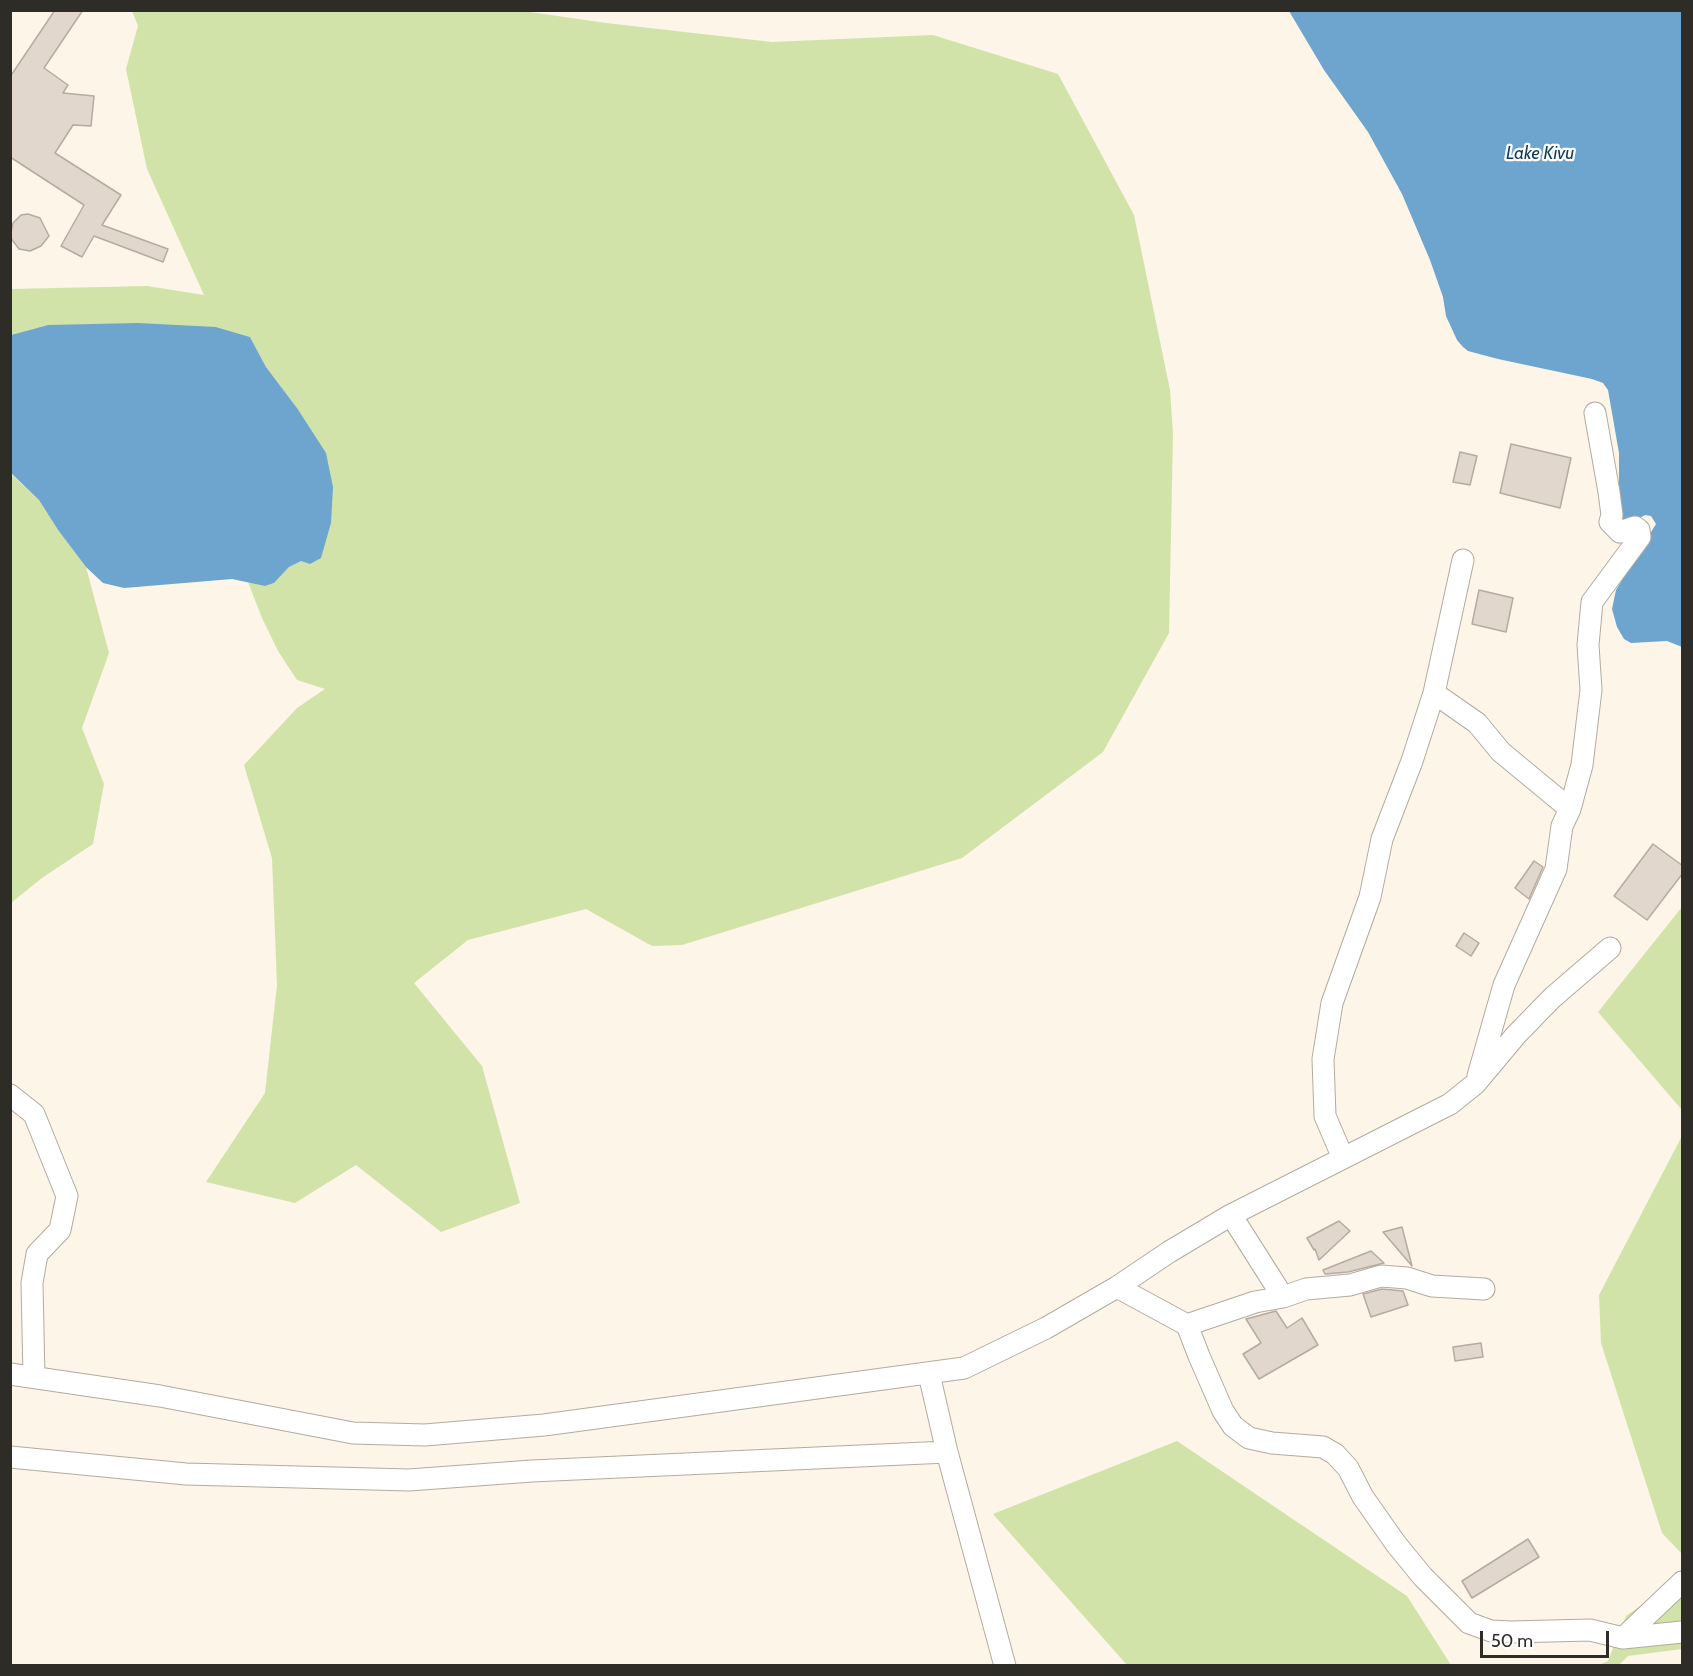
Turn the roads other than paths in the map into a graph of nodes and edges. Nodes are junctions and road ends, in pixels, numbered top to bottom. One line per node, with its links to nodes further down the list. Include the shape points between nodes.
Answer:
1 (1595, 413): 4 (street, via 1609,492 1610,522 1620,532 1635,528 1640,537 1592,602 1588,645 1591,690 1582,765)
2 (1463, 560): 3 (street)
3 (1434, 693): 4 (street, via 1477,723 1501,753); 8 (street, via 1382,839 1370,897 1332,1003 1323,1059 1325,1116)
4 (1570, 809): 6 (street, via 1562,826 1556,868 1504,985)
5 (1610, 948): 6 (street, via 1552,998)
6 (1475, 1084): 8 (street, via 1450,1104)
7 (10, 1095): 16 (street, via 34,1114 67,1196 60,1230 37,1254 32,1283)
8 (1342, 1158): 9 (street)
9 (1231, 1215): 10 (street); 12 (street)
10 (1117, 1287): 13 (street); 15 (street, via 1047,1328 964,1368)
11 (1484, 1289): 12 (street, via 1432,1286 1407,1278 1381,1276)
12 (1283, 1297): 13 (street, via 1255,1302)
13 (1187, 1325): 21 (street, via 1233,1426 1249,1438 1323,1447 1335,1454 1396,1544 1469,1623 1491,1631 1590,1630)
14 (10, 1374): 16 (street)
15 (929, 1374): 16 (street, via 544,1425 425,1435 353,1433 160,1396); 17 (street)
16 (34, 1377)
17 (947, 1452): 18 (street, via 409,1480 186,1474); 22 (street)
18 (10, 1457)
19 (1683, 1582): 21 (street)
20 (1683, 1632): 21 (street)
21 (1623, 1638)
22 (1005, 1665)

